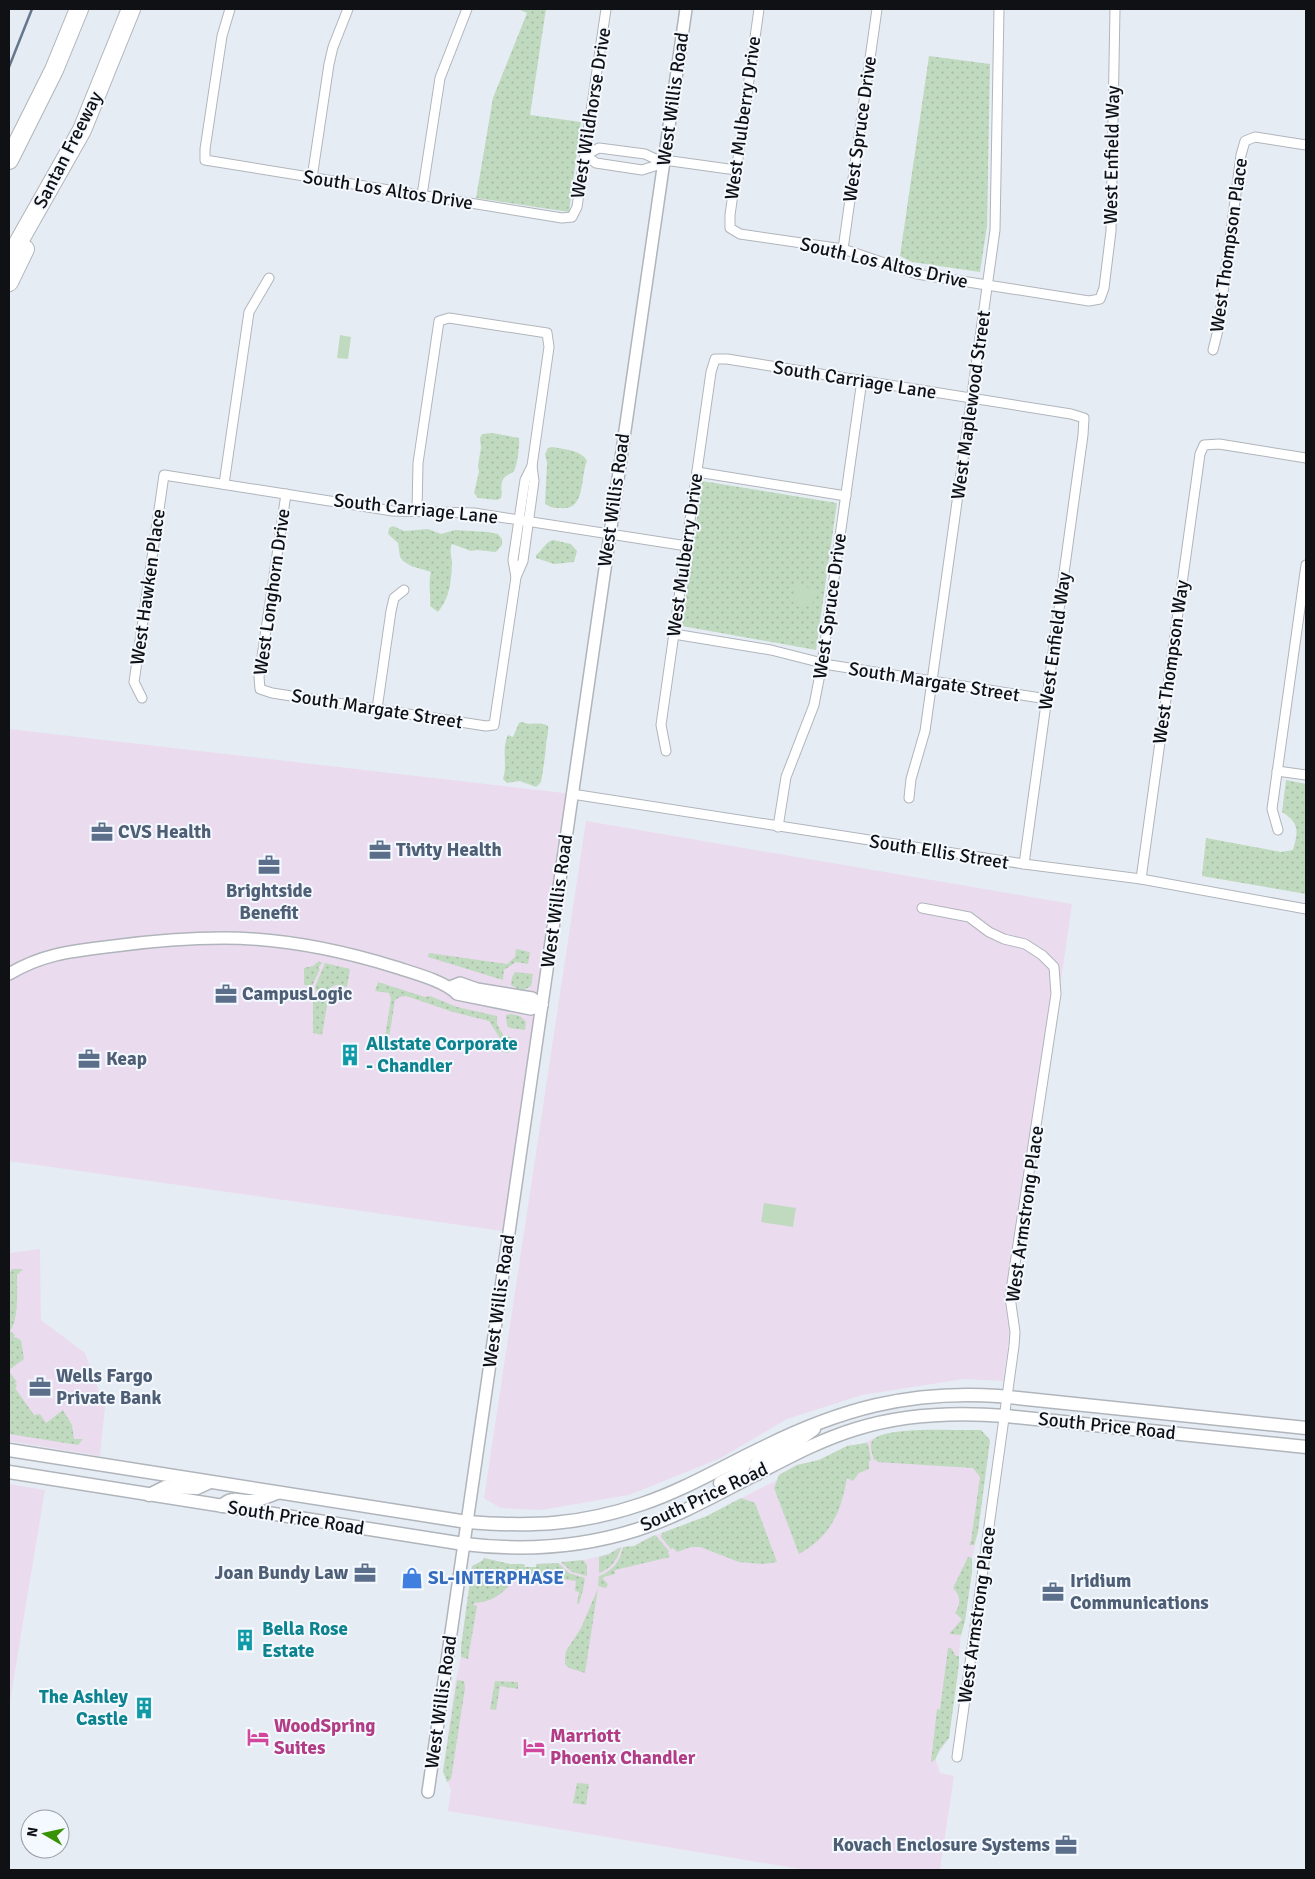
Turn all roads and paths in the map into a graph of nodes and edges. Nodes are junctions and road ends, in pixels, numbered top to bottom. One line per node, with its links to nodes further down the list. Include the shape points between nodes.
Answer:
1 (79, 9): 15 (highway, via 54,70)
2 (131, 9): 12 (highway, Santan Freeway)
3 (230, 9): 18 (street, South Los Altos Drive, via 222,36 205,160)
4 (348, 9): 18 (street, via 329,64)
5 (467, 9): 19 (street, via 440,78)
6 (606, 9): 14 (street, West Wildhorse Drive)
7 (686, 9): 16 (street, West Willis Road)
8 (759, 9): 17 (street, West Mulberry Drive)
9 (877, 9): 22 (street, West Spruce Drive)
10 (998, 9): 26 (street, West Maplewood Street, via 995,230)
11 (1115, 9): 27 (street, West Enfield Way, via 1111,231)
12 (82, 130): 23 (highway, Santan Freeway); 25 (highway)
13 (1306, 145): 28 (street, West Thompson Place, via 1255,137 1245,141)
14 (585, 155): 16 (street, via 607,148 645,154); 16 (street, via 596,163 642,170); 20 (street, West Wildhorse Drive, via 577,207)
15 (9, 160)
16 (664, 161): 17 (street); 41 (street, West Willis Road)
17 (736, 170): 21 (street, West Mulberry Drive)
18 (312, 178): 19 (street, South Los Altos Drive)
19 (422, 196): 20 (street, South Los Altos Drive)
20 (572, 217)
21 (730, 228): 22 (street, South Los Altos Drive, via 740,234)
22 (843, 249): 26 (street, South Los Altos Drive, via 917,274)
23 (9, 259)
24 (269, 278): 36 (street, via 249,312)
25 (9, 282)
26 (988, 286): 27 (street, South Los Altos Drive); 31 (street, West Maplewood Street)
27 (1100, 300)
28 (1213, 350)
29 (715, 359): 30 (street, South Carriage Lane); 34 (street, West Mulberry Drive)
30 (862, 380): 31 (street, South Carriage Lane); 38 (street, West Spruce Drive)
31 (971, 399): 32 (street, South Carriage Lane); 47 (street, West Maplewood Street)
32 (1084, 418): 50 (street, West Enfield Way)
33 (1306, 458): 60 (street, West Thompson Way, via 1219,444 1204,445 1200,454)
34 (697, 472): 38 (street); 42 (street, West Mulberry Drive)
35 (164, 475): 36 (street, South Carriage Lane); 49 (street, West Hawken Place, via 134,682)
36 (224, 484): 37 (street, South Carriage Lane)
37 (286, 494): 39 (street, South Carriage Lane, via 393,511); 48 (street, West Longhorn Drive, via 259,677)
38 (846, 496): 46 (street, West Spruce Drive)
39 (417, 511): 40 (street, South Carriage Lane, via 474,513); 40 (street, via 418,463 440,321 450,318 547,333 549,347 532,466 525,480)
40 (524, 521): 41 (street, South Carriage Lane); 51 (street, South Margate Street, via 513,560 516,577 494,725)
41 (608, 535): 42 (street, South Carriage Lane); 55 (street, West Willis Road)
42 (687, 546): 45 (street, West Mulberry Drive)
43 (1306, 565): 53 (street)
44 (404, 590): 51 (street, via 394,598 391,611)
45 (674, 634): 46 (street, South Margate Street, via 771,650); 52 (street, West Mulberry Drive, via 661,725)
46 (822, 664): 47 (street, South Margate Street); 57 (street, West Spruce Drive, via 814,705 786,777)
47 (932, 682): 50 (street, South Margate Street); 56 (street, West Maplewood Street, via 925,731 911,779)
48 (260, 689): 51 (street, South Margate Street)
49 (142, 698)
50 (1047, 699): 59 (street, West Enfield Way)
51 (377, 709)
52 (666, 751)
53 (1277, 771): 54 (street); 58 (street, via 1272,809)
54 (1306, 775)
55 (572, 794): 57 (street, South Ellis Street); 64 (street, West Willis Road)
56 (910, 798)
57 (778, 826): 59 (street, South Ellis Street)
58 (1278, 830)
59 (1024, 864): 60 (street, South Ellis Street)
60 (1141, 879): 62 (street, South Ellis Street)
61 (922, 908): 65 (street, West Armstrong Place, via 969,917 989,932 1025,944 1054,967 1056,994 1010,1298 1015,1332)
62 (1306, 909)
63 (9, 974): 64 (street, via 45,956 72,951 176,939 226,938 307,945 342,952 450,987 460,983 532,998)
64 (542, 1005): 79 (street, West Willis Road)
65 (1008, 1398): 66 (street, West Armstrong Place); 67 (main road, South Price Road, via 955,1394 922,1397 853,1410); 68 (main road, South Price Road)
66 (1006, 1416): 69 (main road, South Price Road); 73 (main road, South Price Road, via 947,1414 889,1420 820,1442); 81 (street, West Armstrong Place)
67 (825, 1420): 71 (main road, South Price Road); 73 (main road, via 800,1439 756,1464)
68 (1306, 1428)
69 (1306, 1447)
70 (9, 1450): 74 (main road, South Price Road)
71 (744, 1457): 78 (main road, via 744,1467 735,1475 691,1500); 79 (main road, South Price Road, via 669,1494 607,1515 547,1525)
72 (9, 1472): 76 (main road, South Price Road)
73 (757, 1474): 78 (main road, South Price Road)
74 (210, 1481): 75 (main road, South Price Road); 76 (main road, via 198,1488 165,1487)
75 (279, 1493): 77 (main road, via 253,1501 234,1498); 79 (main road, South Price Road)
76 (149, 1495): 77 (main road, South Price Road)
77 (222, 1506): 80 (main road, South Price Road)
78 (671, 1516): 80 (main road, South Price Road, via 637,1530 576,1544 514,1548)
79 (467, 1522): 80 (street, West Willis Road)
80 (464, 1544): 82 (street, West Willis Road)
81 (957, 1757)
82 (428, 1792)

